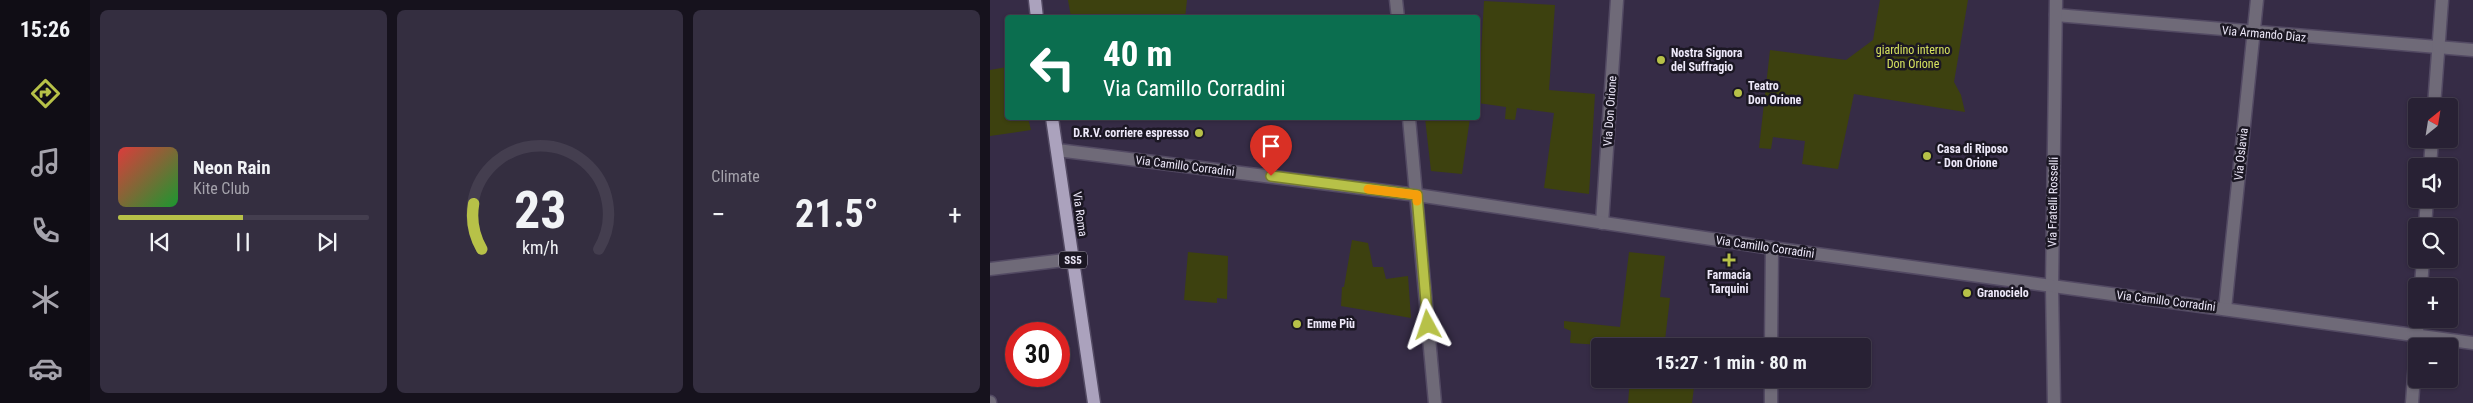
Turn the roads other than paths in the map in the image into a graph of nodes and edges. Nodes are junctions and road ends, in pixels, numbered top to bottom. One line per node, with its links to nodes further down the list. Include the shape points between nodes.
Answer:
1 (1035, 0): 7 (main road)
2 (1396, 0): 8 (street)
3 (1617, 0): 18 (street, Via Don Orione)
4 (2056, 0): 9 (street, Via Fratelli Rosselli)
5 (2257, 0): 10 (street, Via Oslavia)
6 (2442, 0): 11 (street)
7 (1037, 15)
8 (1398, 15)
9 (2056, 15): 10 (street, Via Armando Diaz); 22 (street, Via Fratelli Rosselli)
10 (2254, 33): 11 (street, Via Armando Diaz); 23 (street, Via Oslavia)
11 (2438, 47): 12 (street, Via Armando Diaz); 13 (street)
12 (2473, 50)
13 (2435, 98)
14 (1052, 120): 16 (main road, Via Roma / SS5)
15 (1409, 120): 17 (street)
16 (1057, 150): 17 (street, Via Camillo Corradini); 20 (main road, Via Roma / SS5)
17 (1417, 195): 18 (street, Via Camillo Corradini); 31 (street)
18 (1602, 223): 19 (street, Via Camillo Corradini)
19 (1772, 248): 22 (street, Via Camillo Corradini); 24 (street)
20 (1073, 259): 21 (street); 30 (main road, Via Roma / SS5)
21 (990, 268)
22 (2052, 287): 23 (street, Via Camillo Corradini); 33 (street, Via Fratelli Rosselli)
23 (2225, 309): 25 (street, Via Camillo Corradini)
24 (1771, 338)
25 (2408, 342)
26 (2458, 343): 27 (street, Via Camillo Corradini)
27 (2473, 343)
28 (1771, 388): 32 (street)
29 (2413, 388): 34 (street)
30 (1094, 403)
31 (1435, 403)
32 (1771, 403)
33 (2054, 403)
34 (2412, 403)

